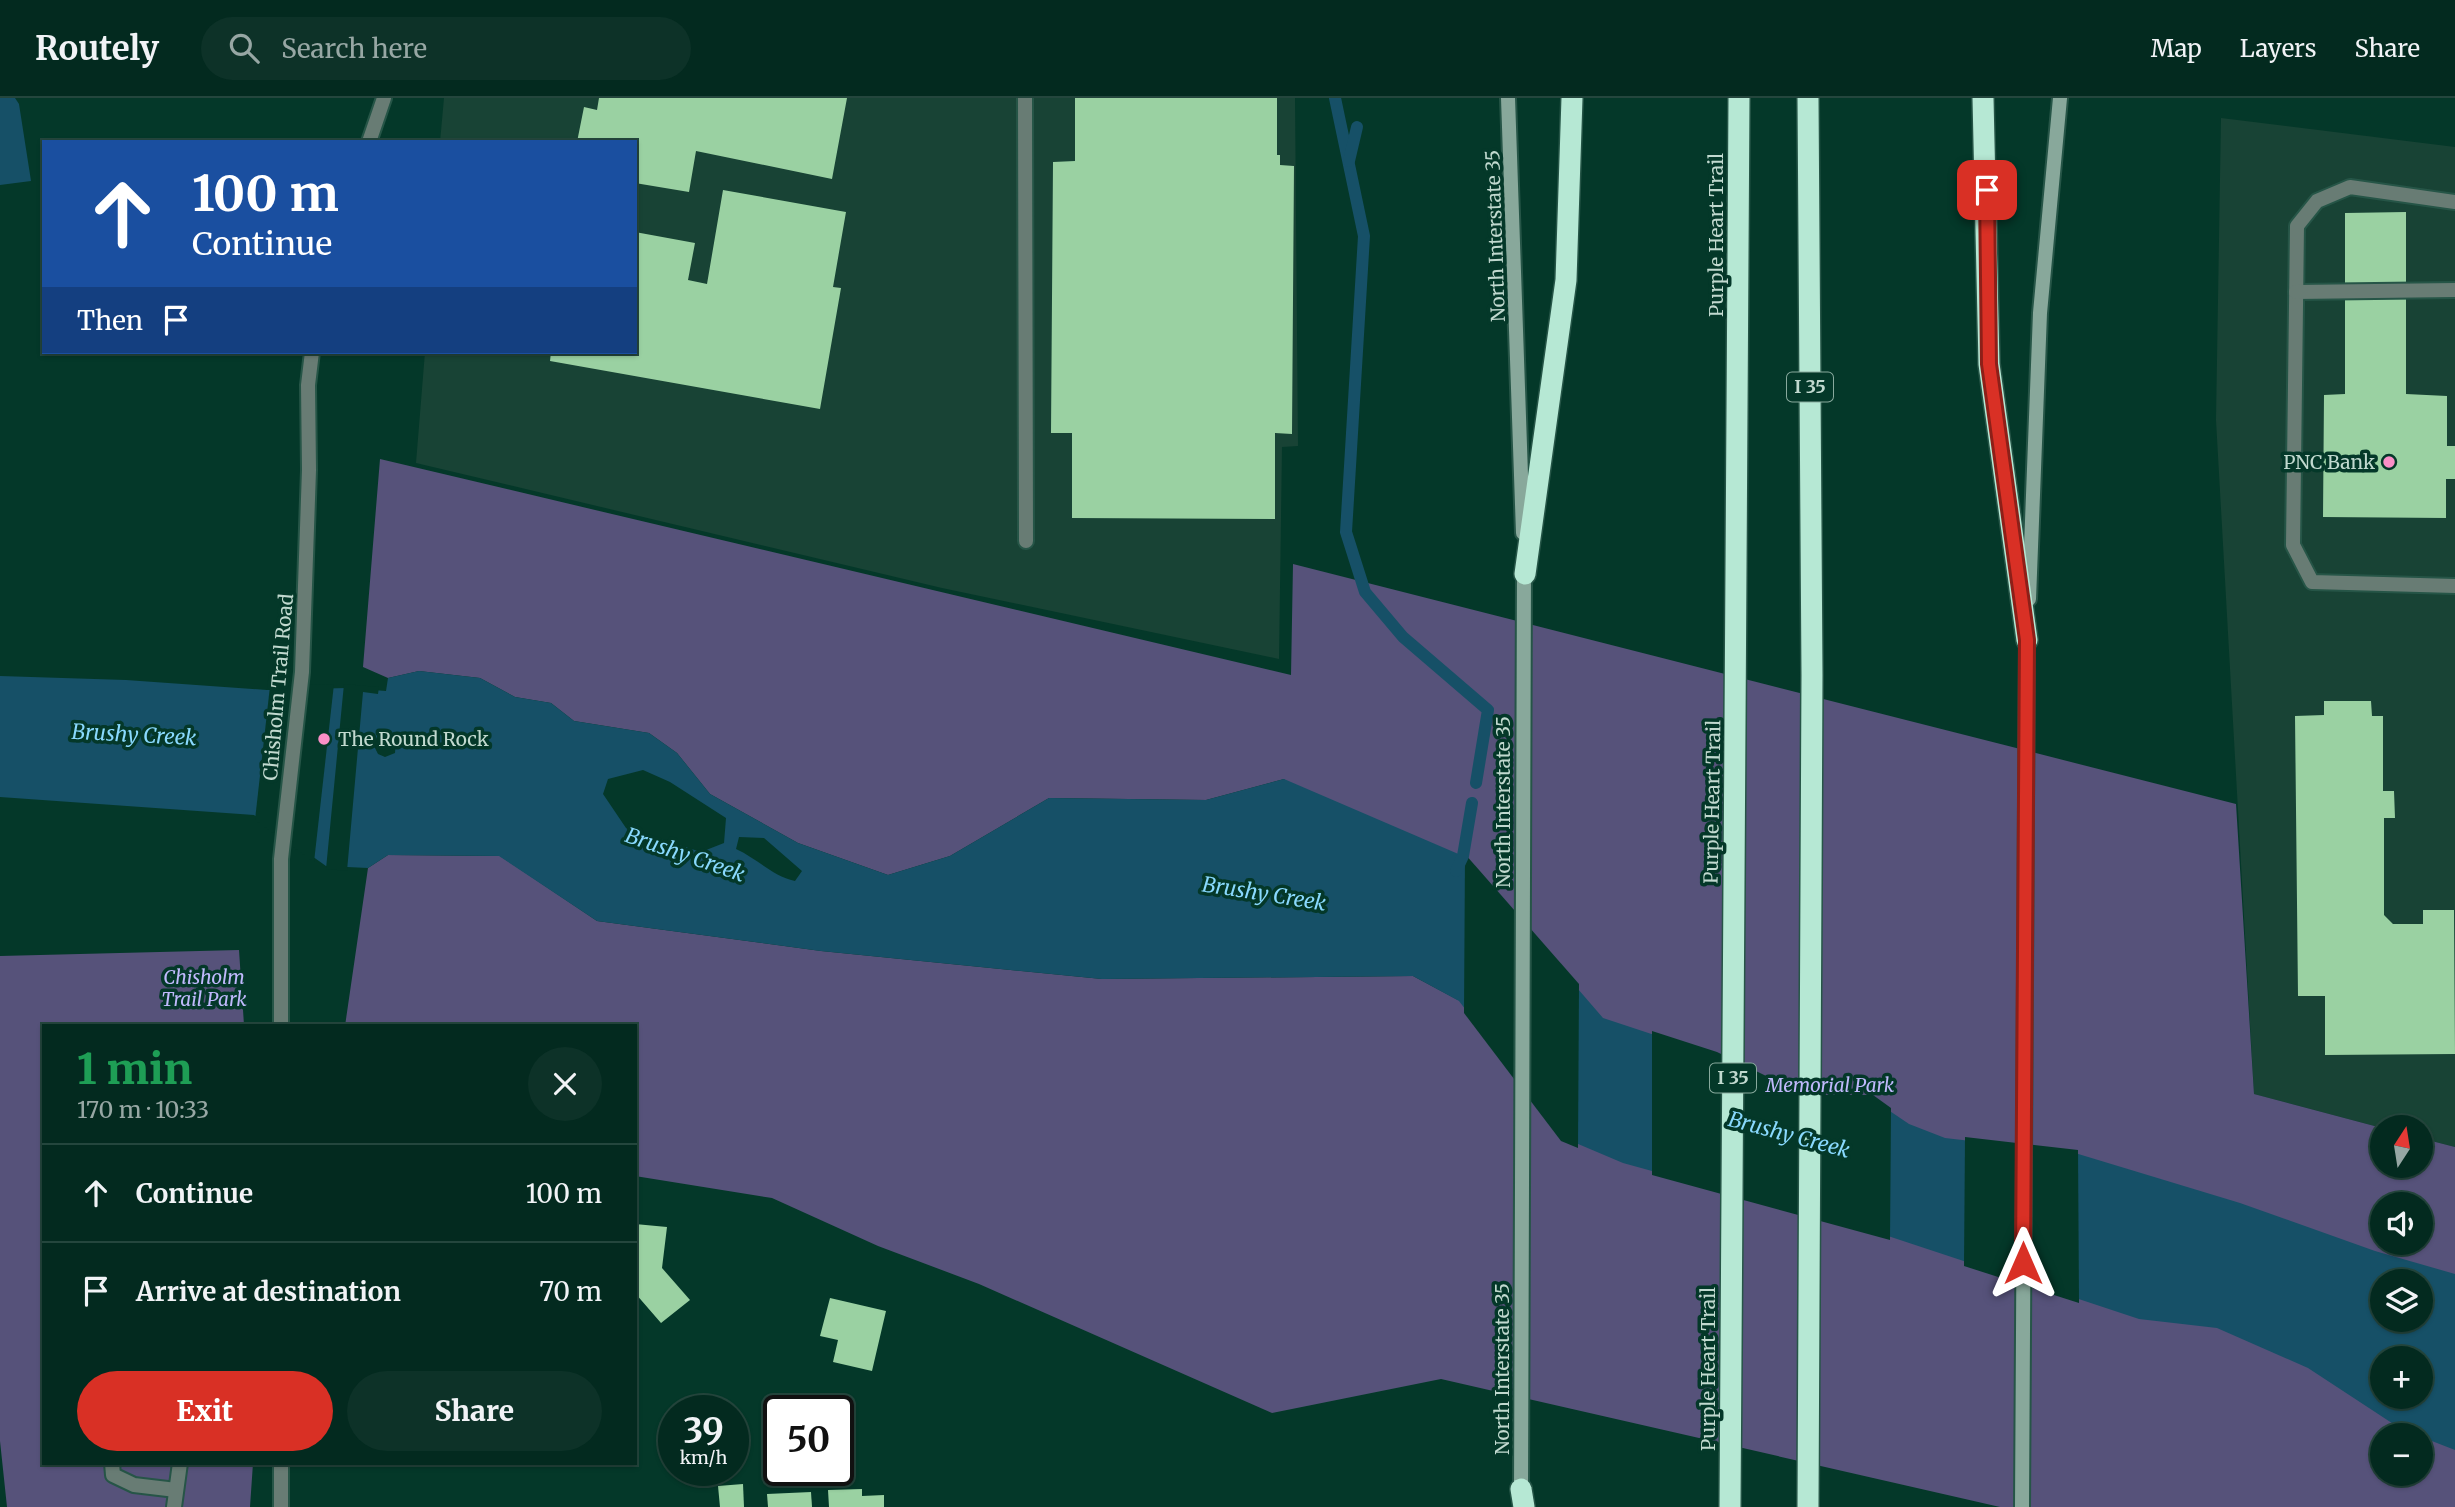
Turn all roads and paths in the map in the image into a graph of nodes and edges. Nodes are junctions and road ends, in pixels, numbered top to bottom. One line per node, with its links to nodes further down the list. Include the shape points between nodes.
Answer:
1 (384, 98): 9 (street)
2 (1025, 98): 14 (street)
3 (1508, 98): 15 (main road, North Interstate 35)
4 (1572, 98): 15 (highway, via 1566,280)
5 (1740, 98): 26 (highway, Purple Heart Trail / I 35)
6 (1808, 98): 27 (highway, I 35, via 1812,675)
7 (1983, 98): 17 (highway, via 1989,364)
8 (2060, 98): 17 (main road, via 2040,313)
9 (370, 140)
10 (2455, 202): 12 (street, via 2350,187 2317,201 2297,226)
11 (2455, 290): 12 (street)
12 (2296, 292): 16 (street, via 2293,545 2312,582)
13 (312, 354): 18 (street, Chisholm Trail Road, via 302,672 281,859)
14 (1026, 541)
15 (1525, 574): 23 (main road, North Interstate 35)
16 (2455, 586)
17 (2027, 640): 28 (main road)
18 (281, 1024)
19 (112, 1465): 22 (street, via 113,1475 134,1485)
20 (180, 1465): 22 (street)
21 (281, 1465): 25 (street)
22 (176, 1490): 24 (street)
23 (1522, 1501)
24 (174, 1507)
25 (281, 1507)
26 (1730, 1507)
27 (1808, 1507)
28 (2022, 1507)

